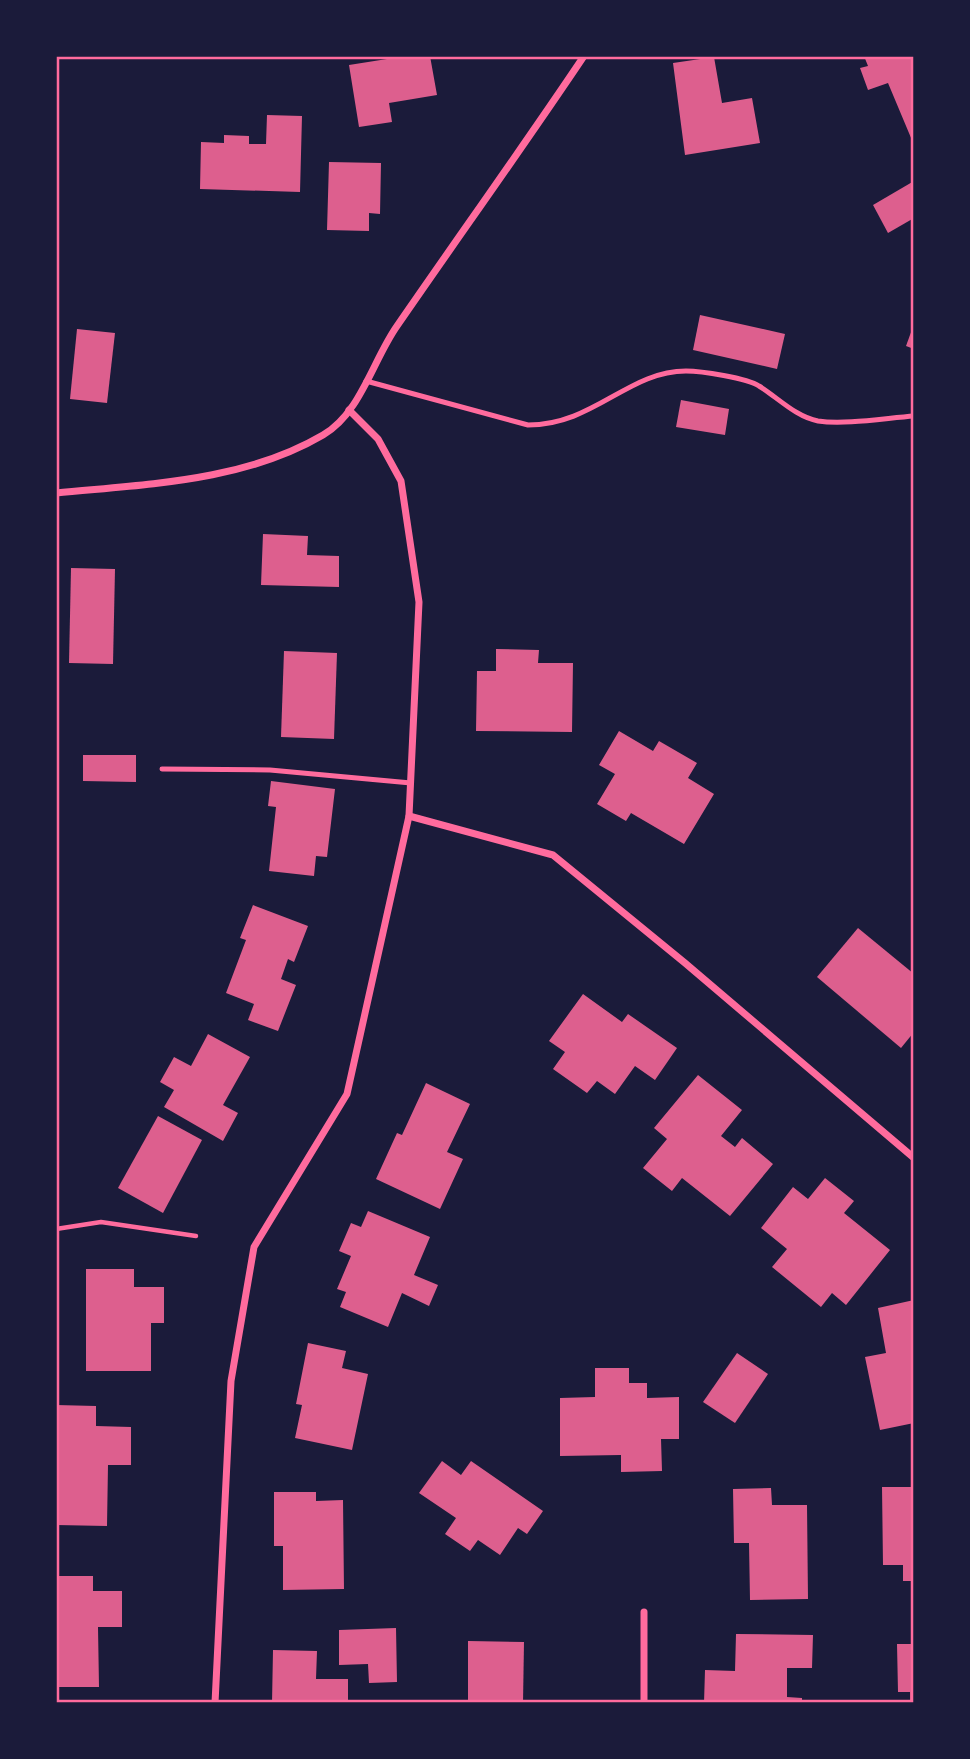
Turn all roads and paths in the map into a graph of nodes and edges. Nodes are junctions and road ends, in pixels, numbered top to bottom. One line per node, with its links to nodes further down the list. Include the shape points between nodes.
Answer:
1 (584, 56): 2 (street, via 395,329)
2 (366, 381): 3 (street); 4 (lane, via 528,425 551,425 592,411 661,373 688,371 757,384 781,403 817,421)
3 (349, 410): 5 (street, via 327,433 268,462 175,481); 7 (street, via 378,439 401,481 419,602)
4 (914, 416)
5 (56, 493)
6 (162, 769): 7 (lane, via 270,770)
7 (411, 783): 8 (street)
8 (409, 816): 9 (street, via 553,855); 13 (street, via 347,1094 254,1247 231,1381)
9 (914, 1158)
10 (56, 1228): 11 (path, via 101,1222)
11 (196, 1236)
12 (643, 1612): 14 (street)
13 (215, 1703)
14 (644, 1703)

